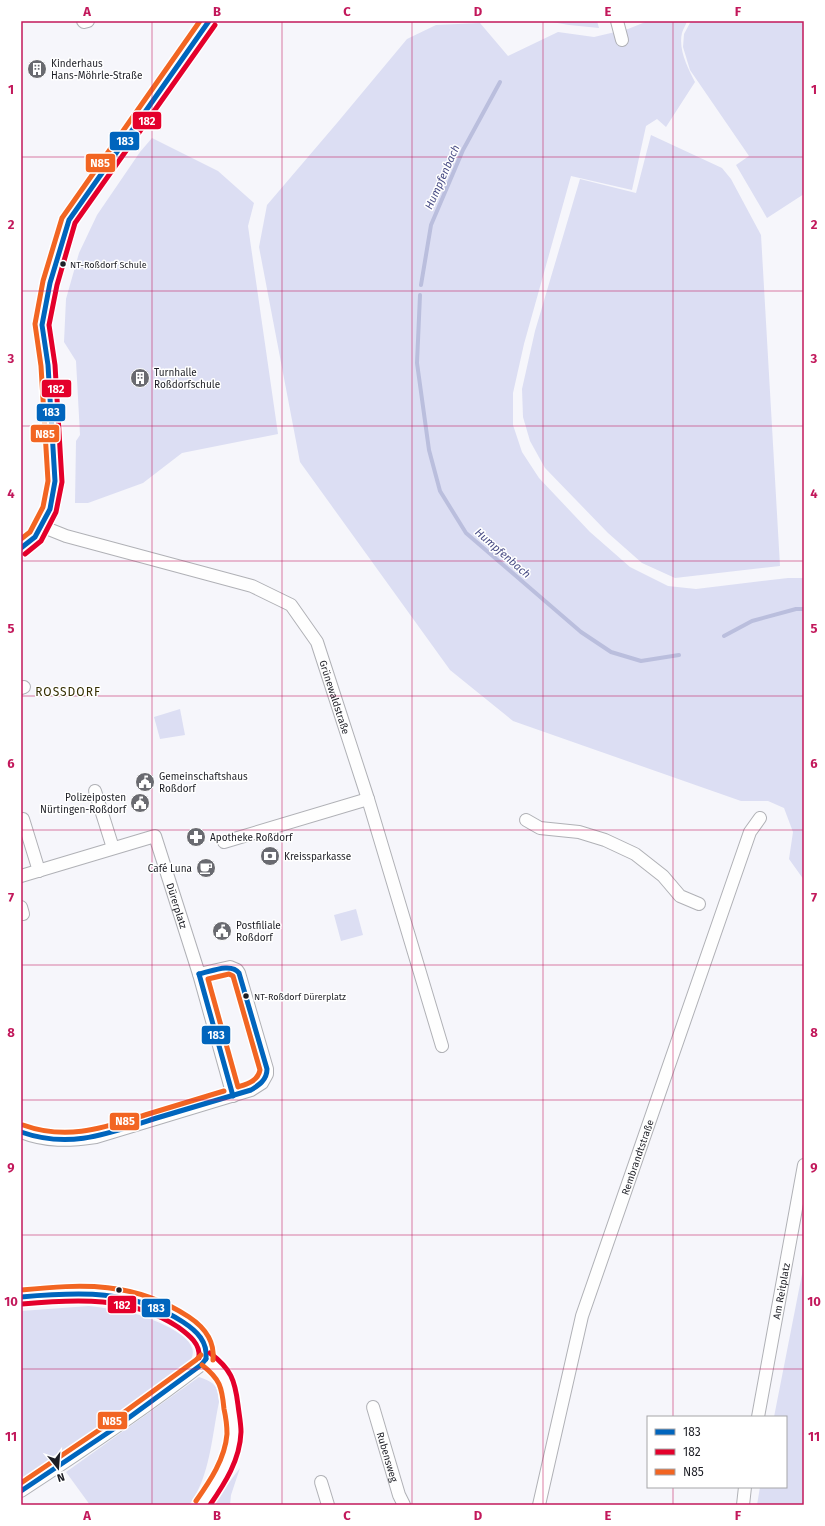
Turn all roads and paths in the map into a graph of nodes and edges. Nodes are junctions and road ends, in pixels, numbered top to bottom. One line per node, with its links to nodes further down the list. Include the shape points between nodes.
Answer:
1 (83, 21): 2 (street)
2 (88, 21)
3 (209, 21): 6 (street, via 69,220 50,283 42,325 48,365 55,481 50,509)
4 (617, 21): 5 (street)
5 (622, 40)
6 (41, 526): 7 (street, via 35,536); 9 (street, Grünewaldstraße, via 66,536 252,586 290,605 317,642)
7 (21, 548)
8 (95, 791): 14 (street)
9 (368, 800): 13 (street); 19 (street, Grünewaldstraße)
10 (760, 818): 33 (street, Rembrandtstraße, via 750,832 582,1316)
11 (23, 819): 15 (street)
12 (526, 820): 17 (street, via 540,828 579,832 599,838 636,854 663,876 680,896)
13 (224, 842)
14 (113, 848): 15 (street); 18 (street, Dürerplatz, via 155,836)
15 (39, 870): 16 (street)
16 (21, 876)
17 (699, 904)
18 (199, 974): 20 (street, Dürerplatz); 20 (street, via 230,967 237,970 262,1050 267,1069 265,1078 258,1087)
19 (442, 1046)
20 (233, 1096): 21 (street, via 96,1137 73,1141 53,1140)
21 (21, 1132)
22 (804, 1165): 26 (street, Am Reitplatz)
23 (21, 1297): 24 (street, via 100,1293 138,1300 170,1314 193,1330 205,1344)
24 (206, 1359): 29 (street, via 139,1411); 30 (street, via 224,1375 230,1397 234,1433 232,1449 225,1467)
25 (373, 1407): 32 (street, Rubensweg)
26 (758, 1416)
27 (321, 1482): 31 (street)
28 (745, 1488): 34 (street)
29 (21, 1491)
30 (202, 1505)
31 (328, 1505)
32 (404, 1505)
33 (539, 1505)
34 (743, 1505)

